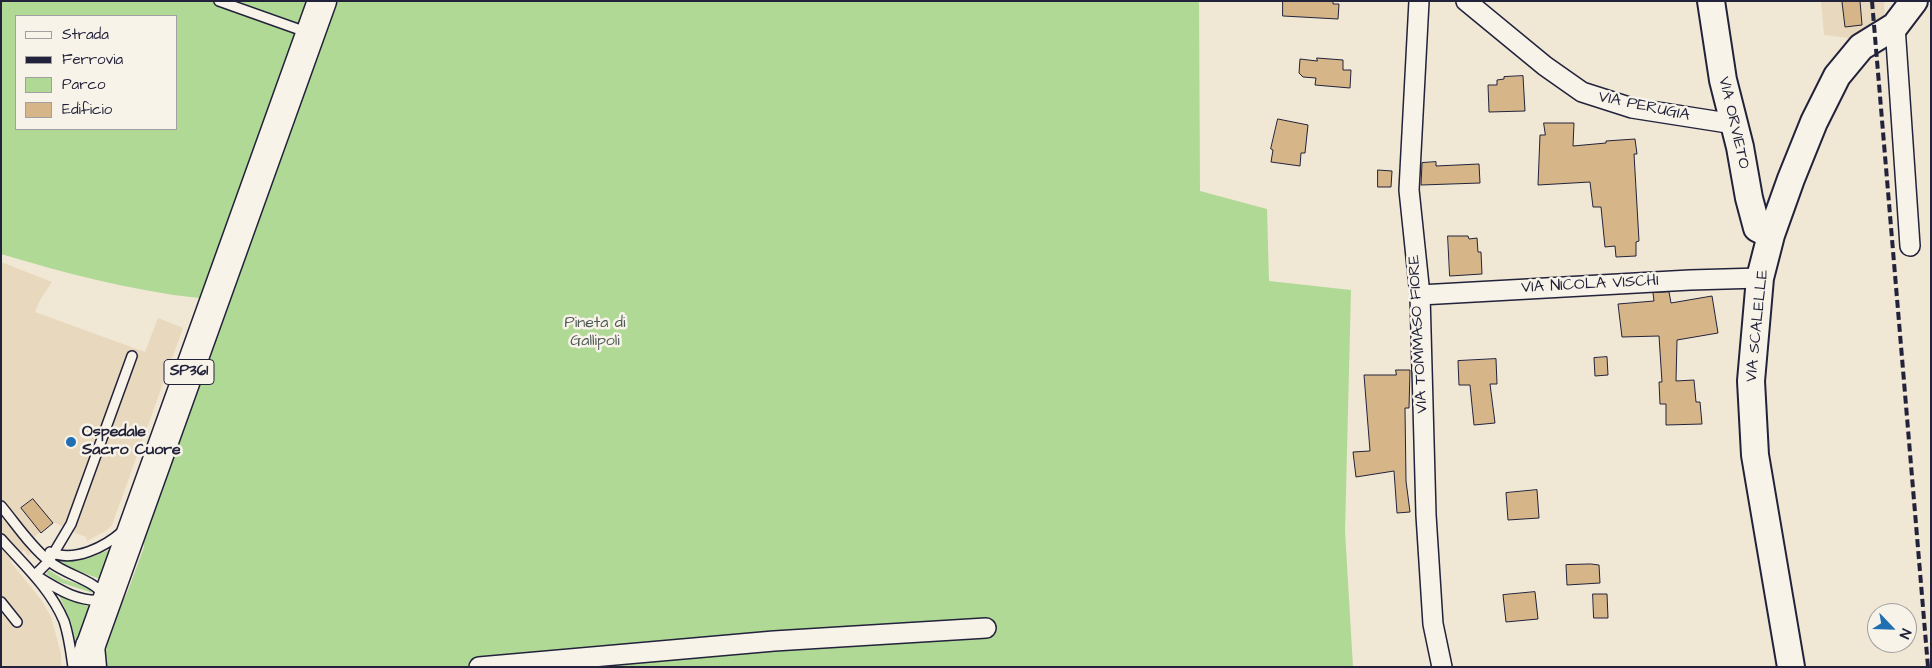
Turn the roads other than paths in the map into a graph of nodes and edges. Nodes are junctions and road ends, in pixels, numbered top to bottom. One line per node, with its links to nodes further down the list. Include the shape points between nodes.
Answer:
1 (219, 1): 8 (lane)
2 (322, 1): 8 (main road, SP361)
3 (1419, 1): 13 (street, VIA TOMMASO FIORE, via 1409,190)
4 (1466, 1): 9 (street, VIA PERUGIA, via 1582,92 1632,108)
5 (1711, 1): 9 (main road, VIA ORVIETO, via 1723,80)
6 (1914, 1): 7 (main road, VIA SCALELLE)
7 (1895, 26): 10 (main road, VIA SCALELLE, via 1860,47 1837,76 1814,122); 11 (street)
8 (311, 33): 16 (main road, SP361)
9 (1734, 124): 10 (main road, VIA ORVIETO, via 1757,228)
10 (1771, 235): 12 (main road, VIA SCALELLE)
11 (1910, 246)
12 (1760, 278): 13 (street, VIA NICOLA VISCHI); 27 (main road, VIA SCALELLE, via 1751,381 1752,421)
13 (1420, 296): 26 (street, VIA TOMMASO FIORE, via 1426,515 1433,624)
14 (132, 356): 18 (lane, via 71,524)
15 (1, 506): 18 (lane, via 30,540)
16 (136, 520): 18 (lane, via 110,543 92,551); 20 (main road, SP361)
17 (2, 540): 19 (lane)
18 (51, 557): 19 (lane); 20 (lane, via 67,572 88,581)
19 (35, 575): 20 (lane, via 84,600); 24 (lane, via 64,621)
20 (108, 598): 24 (main road, SP361)
21 (1, 602): 22 (lane)
22 (17, 622)
23 (986, 628): 25 (street, via 764,642)
24 (84, 662)
25 (478, 667)
26 (1442, 667)
27 (1791, 667)

